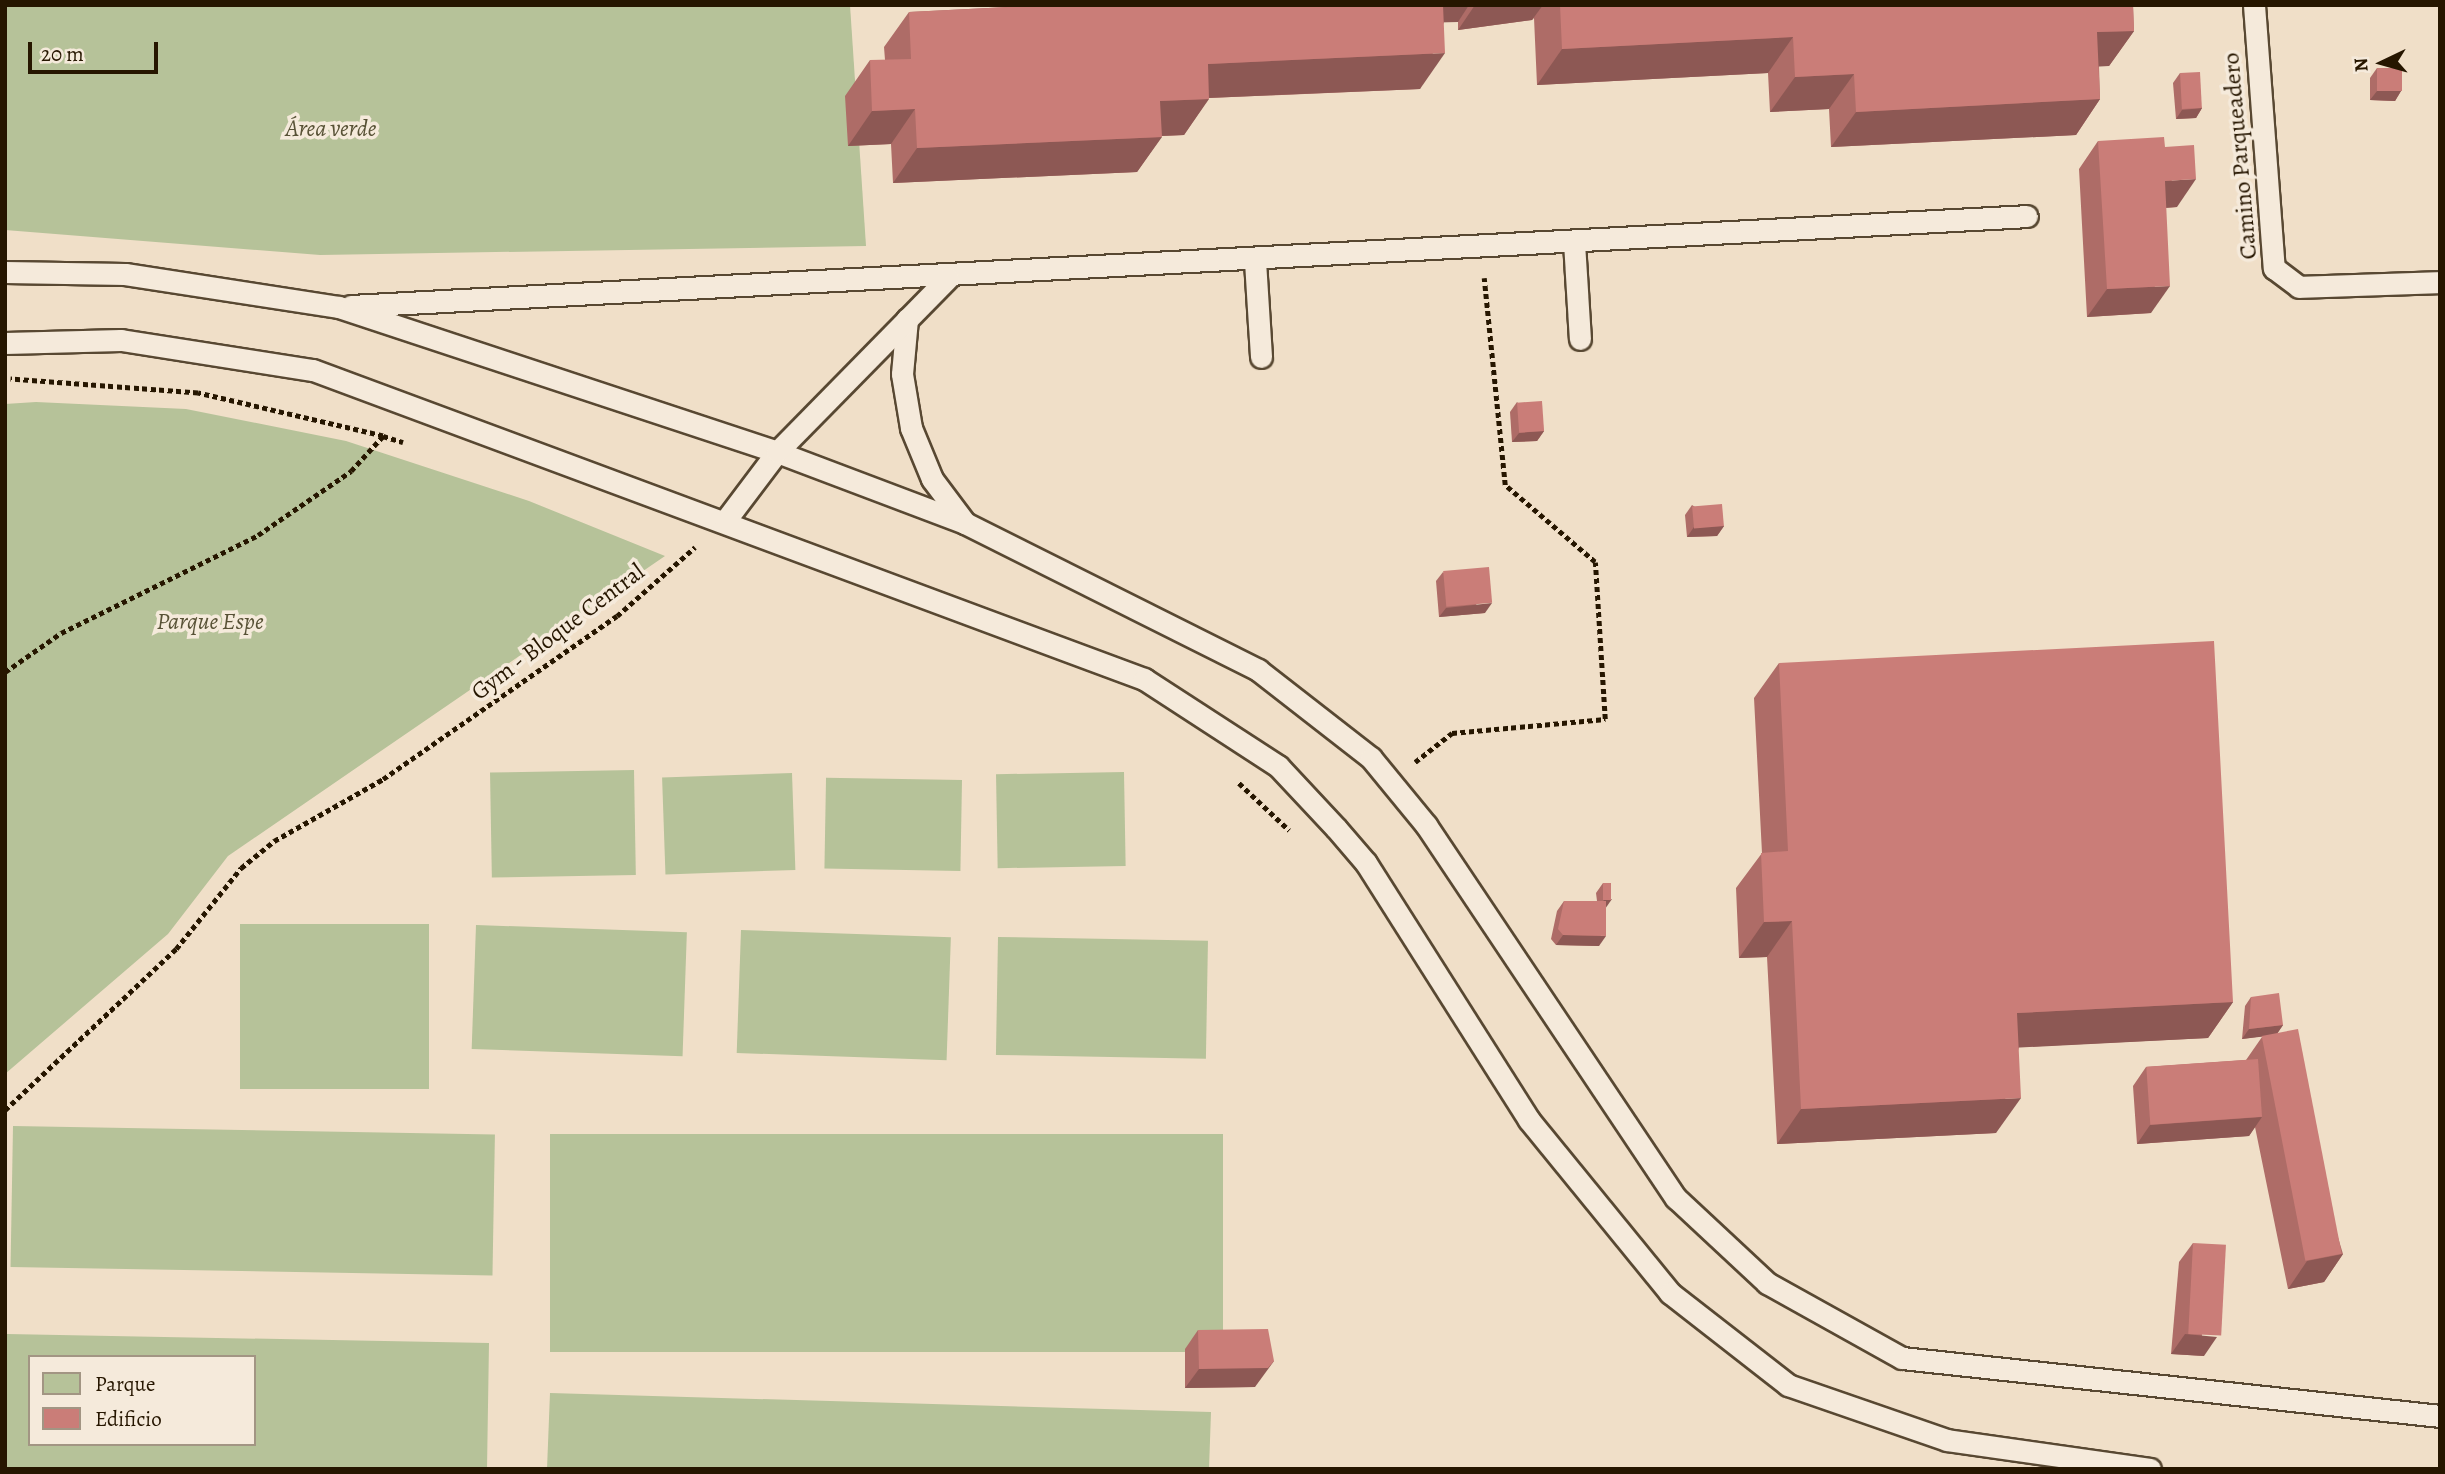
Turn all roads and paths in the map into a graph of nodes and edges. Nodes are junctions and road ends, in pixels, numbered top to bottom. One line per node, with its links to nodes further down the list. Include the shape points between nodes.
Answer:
1 (2253, 5): 8 (lane, Camino Parqueadero, via 2274,268 2299,287)
2 (2027, 216): 3 (lane)
3 (1574, 242): 4 (lane); 11 (lane)
4 (1482, 247): 5 (lane); 21 (path, via 1505,485 1595,562 1605,719 1452,733)
5 (1255, 261): 7 (lane); 13 (lane)
6 (5, 272): 9 (lane, via 125,274)
7 (948, 278): 9 (lane); 10 (lane)
8 (2434, 282)
9 (339, 307): 15 (lane)
10 (907, 319): 15 (lane); 17 (lane, via 902,374 911,428 932,479)
11 (1580, 339)
12 (5, 343): 16 (lane, via 121,340 313,370)
13 (1261, 357)
14 (5, 378): 19 (path, via 198,393 383,436 351,471 258,535 61,633)
15 (777, 452): 16 (lane); 17 (lane)
16 (725, 521): 22 (lane, via 1144,679 1278,766)
17 (965, 523): 21 (lane, via 1258,670 1325,718)
18 (703, 540): 23 (path, Gym - Bloque Central, via 617,616 383,779 258,855 176,948)
19 (5, 672)
20 (1231, 776): 22 (path, via 1310,850)
21 (1390, 781): 24 (lane, via 1426,825 1676,1198 1767,1283 1902,1357)
22 (1336, 828): 25 (lane, via 1366,863 1529,1120 1670,1293 1787,1385 1947,1440)
23 (5, 1110)
24 (2440, 1416)
25 (2150, 1469)

